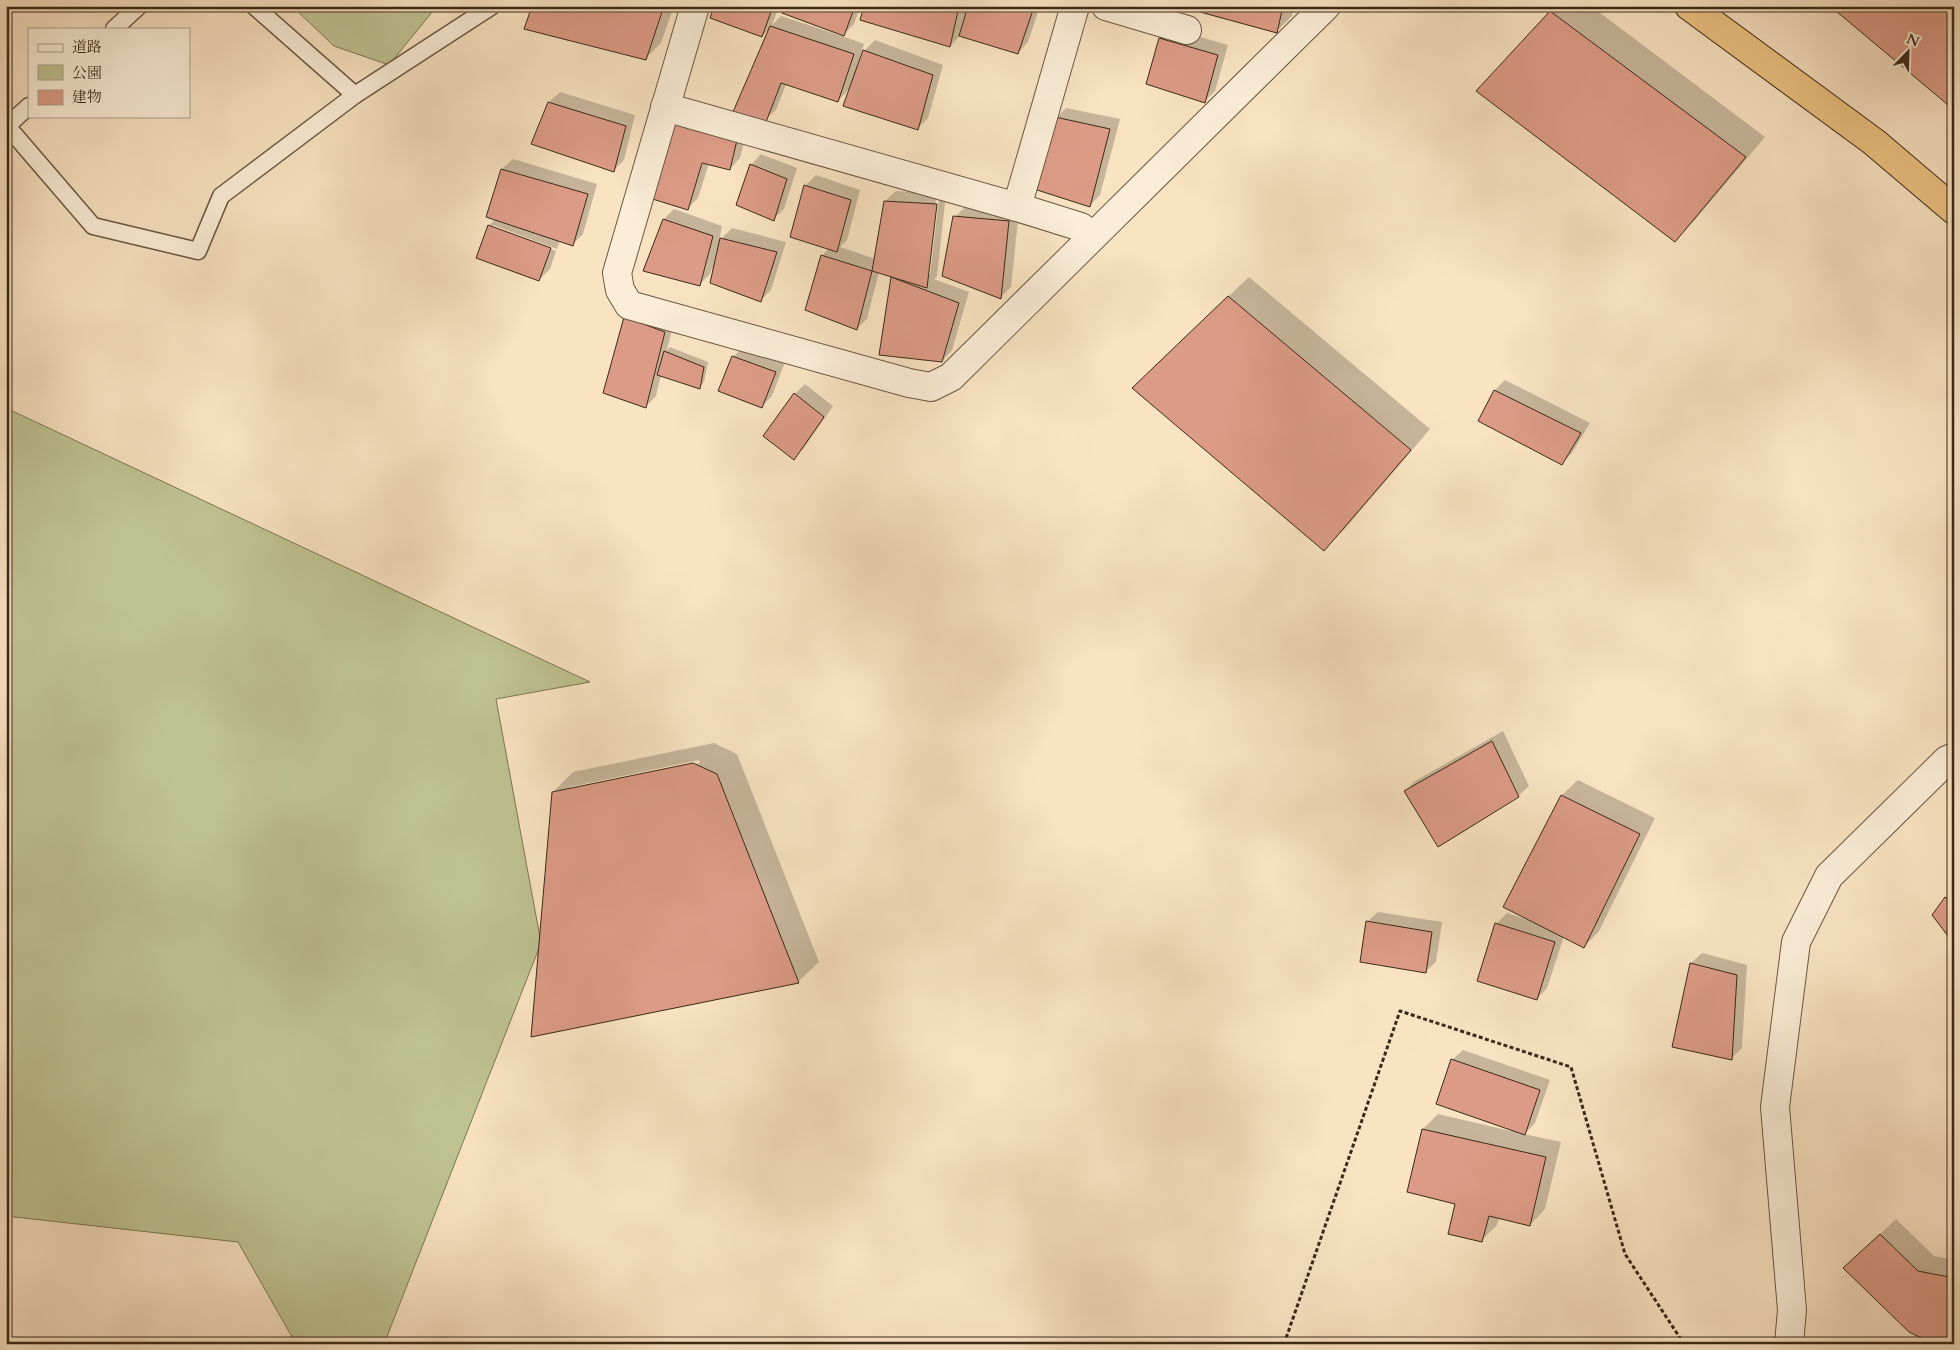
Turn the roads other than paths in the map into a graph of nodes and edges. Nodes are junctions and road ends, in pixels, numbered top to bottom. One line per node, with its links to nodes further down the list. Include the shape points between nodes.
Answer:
1 (139, 6): 9 (lane)
2 (254, 6): 11 (lane)
3 (492, 6): 11 (lane)
4 (695, 6): 13 (street)
5 (1075, 6): 14 (street)
6 (1106, 6): 10 (street)
7 (1326, 6): 16 (street)
8 (1689, 6): 15 (highway, via 1874,142)
9 (115, 28)
10 (1187, 30)
11 (355, 96): 12 (lane, via 221,196 198,251 93,226 7,126)
12 (28, 107)
13 (665, 107): 14 (street); 16 (street, via 617,273 620,290 629,306 909,383 931,386 951,377)
14 (1017, 207): 16 (street, via 1081,227)
15 (1954, 210)
16 (1091, 238)
17 (1954, 757): 18 (street, via 1947,760 1829,876 1796,942 1775,1106 1792,1310)
18 (1789, 1344)

